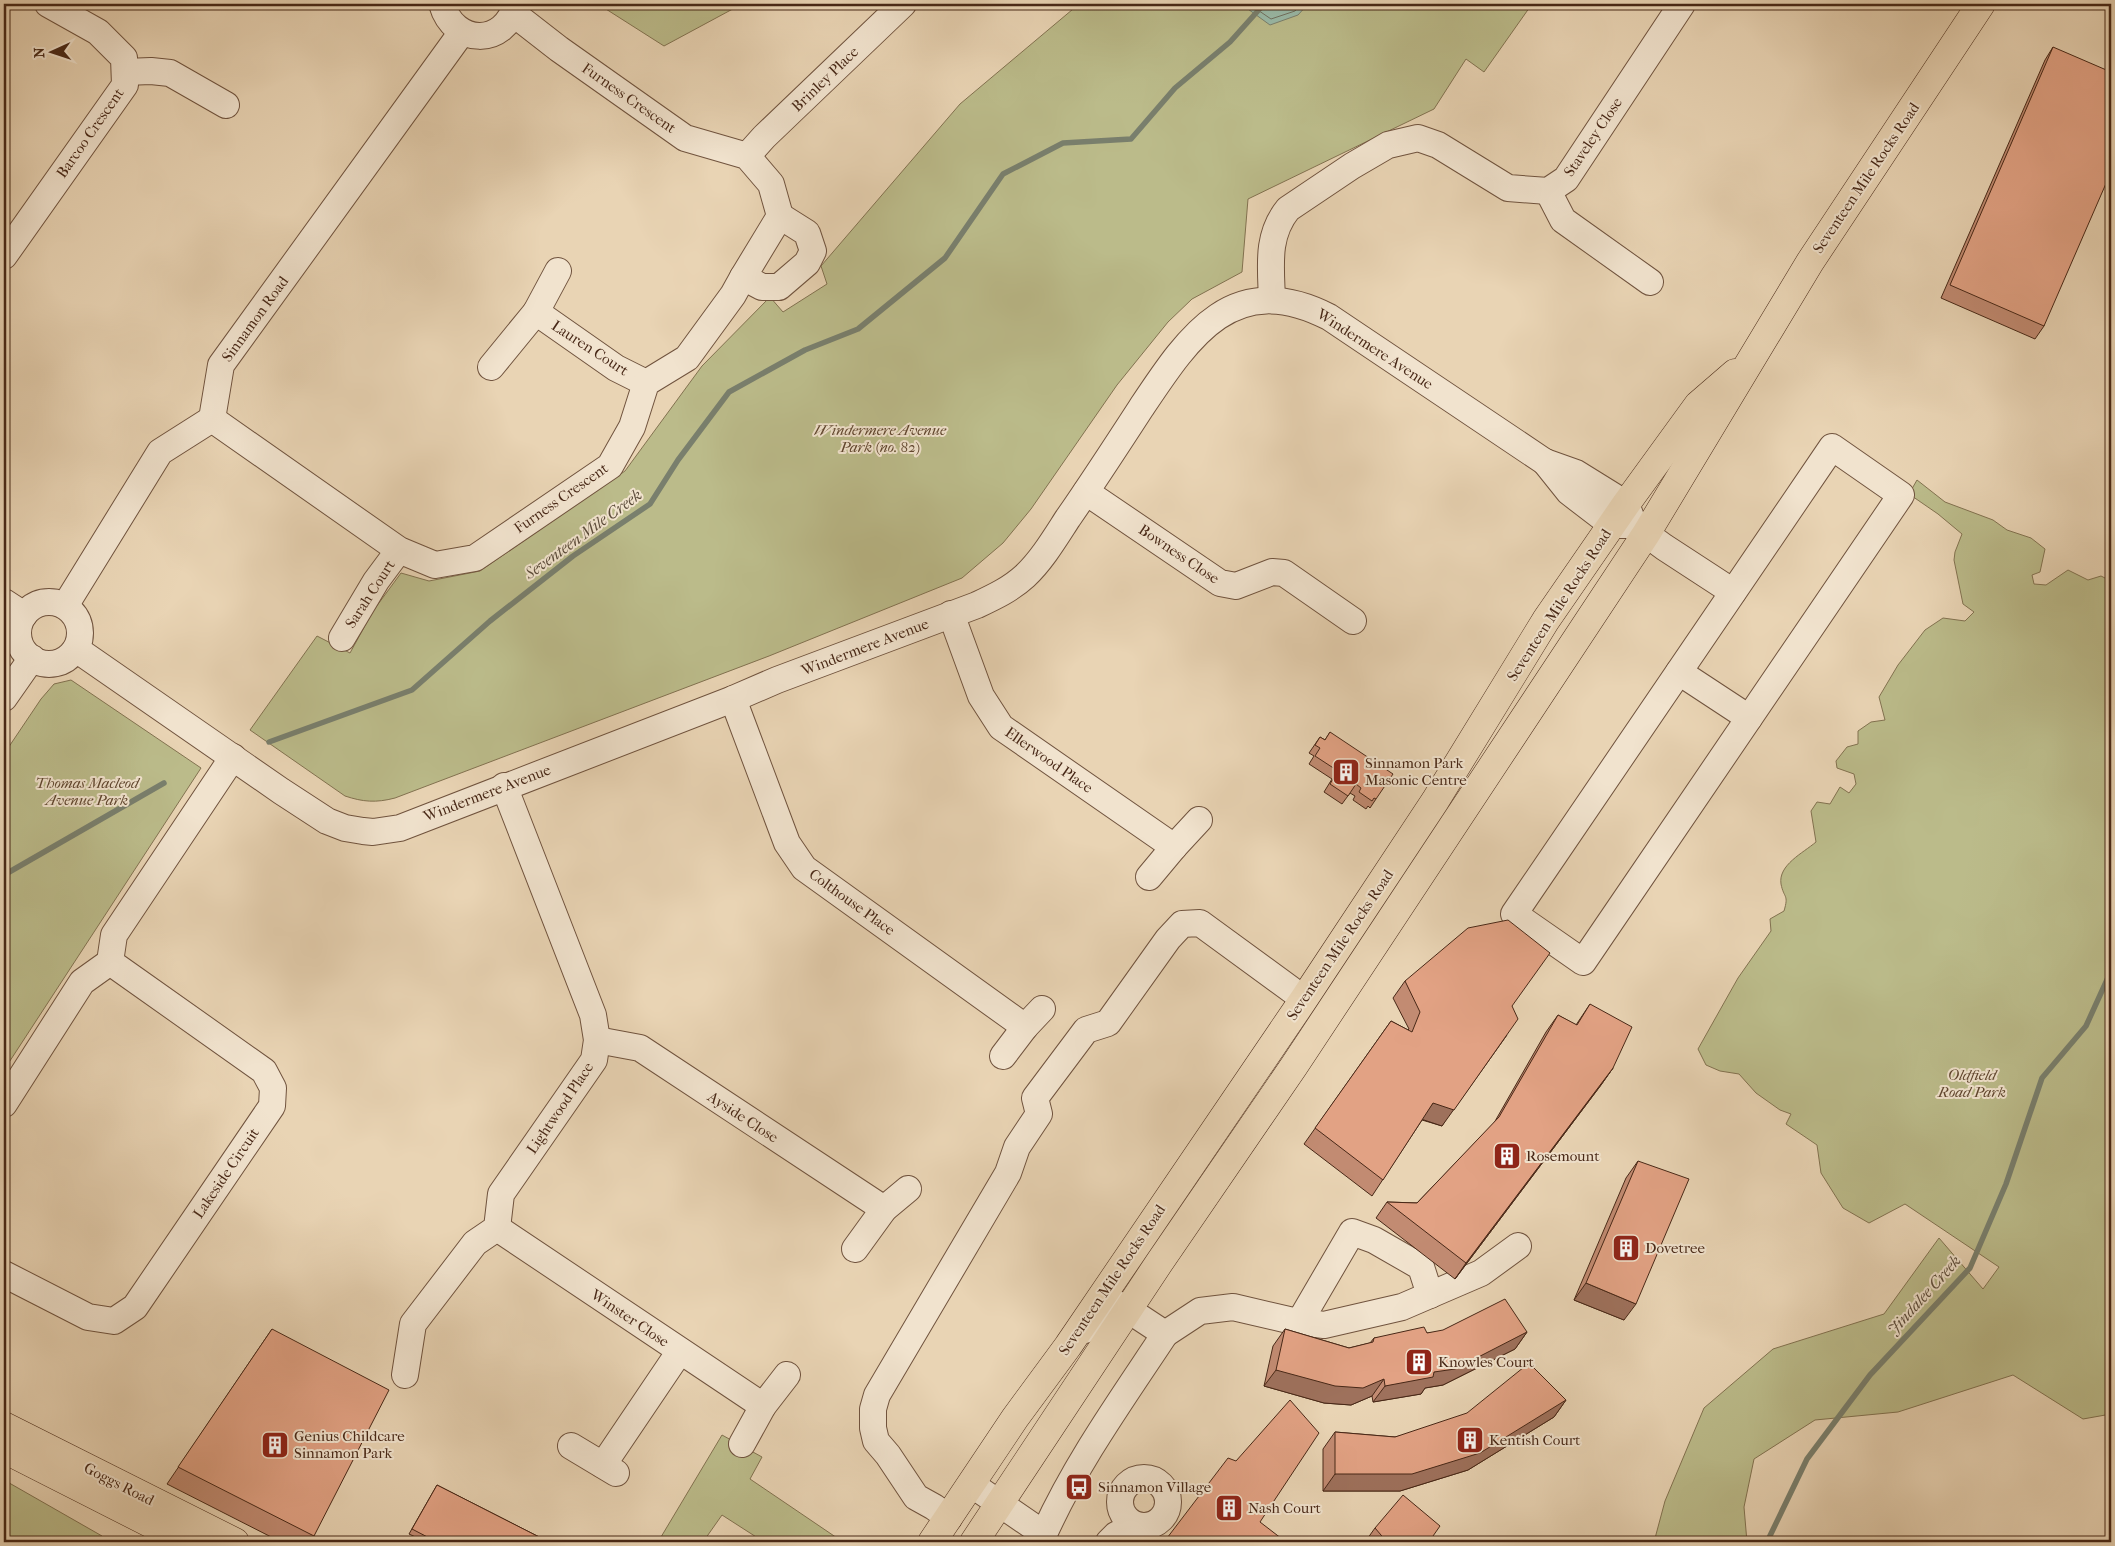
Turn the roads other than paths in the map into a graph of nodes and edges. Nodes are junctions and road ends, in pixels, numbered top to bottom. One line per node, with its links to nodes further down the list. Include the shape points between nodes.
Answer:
1 (48, 4): 8 (street, Barcoo Crescent, via 98,32 124,58)
2 (442, 4): 7 (street, via 452,25)
3 (903, 4): 10 (street, Brinley Place)
4 (1682, 4): 11 (street, Staveley Close, via 1566,179)
5 (1981, 4): 19 (main road, Seventeen Mile Rocks Road, via 1810,262)
6 (515, 9): 7 (street, via 507,24 497,31 474,36); 10 (street, Furness Crescent, via 559,49 686,138)
7 (462, 32): 22 (street, Sinnamon Road, via 221,365)
8 (125, 72): 9 (street, via 170,73); 13 (street, Barcoo Crescent, via 125,85)
9 (226, 105)
10 (747, 156): 12 (street, via 771,184)
11 (1548, 191): 16 (street, via 1563,220); 17 (street, via 1508,188 1438,144 1418,138 1388,144 1288,209 1281,218 1272,241)
12 (780, 216): 15 (street); 15 (street, via 807,233 813,251 807,263 779,287 762,287)
13 (4, 256)
14 (558, 271): 18 (street, Lauren Court)
15 (742, 276): 21 (street, via 733,295 687,358)
16 (1650, 282)
17 (1272, 300): 23 (street, Windermere Avenue, via 1255,301 1220,314 1194,335 1170,365); 24 (street, Windermere Avenue, via 1300,304 1329,317 1545,462 1569,492)
18 (536, 312): 20 (street, Lauren Court); 21 (street, Lauren Court, via 616,368)
19 (1755, 356): 24 (main road, Seventeen Mile Rocks Road, via 1716,419); 24 (main road, Seventeen Mile Rocks Road, via 1698,406)
20 (491, 367)
21 (646, 383): 25 (street, Furness Crescent, via 632,428 610,466 475,558 435,566)
22 (212, 419): 25 (street, Furness Crescent); 27 (street, via 160,452)
23 (1086, 492): 29 (street, Windermere Avenue, via 1025,575 998,595); 30 (street, Bowness Close, via 1220,583 1236,586 1272,572 1284,573)
24 (1630, 522): 26 (street, Windermere Avenue); 44 (main road, Seventeen Mile Rocks Road, via 1546,620 1435,801); 55 (main road, Seventeen Mile Rocks Road, via 1299,1058)
25 (399, 550): 31 (street, Sarah Court)
26 (1733, 592): 34 (street); 37 (street, via 1832,447 1901,495)
27 (66, 606): 28 (street, via 57,602); 32 (street, via 78,621)
28 (14, 609): 33 (street, via 20,622 19,639)
29 (951, 614): 36 (street, Windermere Avenue); 41 (street, Ellerwood Place, via 980,696 1001,727)
30 (1353, 621)
31 (342, 638)
32 (76, 648): 33 (street, via 71,655 56,663); 38 (street, Windermere Avenue)
33 (32, 658): 35 (street)
34 (1679, 672): 37 (street); 37 (street, via 1514,914 1583,962)
35 (4, 698)
36 (733, 699): 39 (street, Windermere Avenue); 46 (street, Colthouse Place, via 787,843 804,868 1034,1018)
37 (1750, 718)
38 (233, 757): 39 (street, Windermere Avenue, via 327,821 363,831 400,828); 43 (street, via 114,936)
39 (504, 786): 45 (street, Lightwood Place, via 592,1015)
40 (1199, 820): 41 (street)
41 (1174, 847): 42 (street)
42 (1149, 877)
43 (110, 962): 47 (street, via 82,982); 53 (street, Lakeside Circuit, via 264,1071 273,1088 272,1106 135,1306 114,1321 88,1317)
44 (1304, 999): 58 (main road, Seventeen Mile Rocks Road); 69 (street, via 1200,923 1182,924 1108,1023 1086,1030 1035,1098 1039,1114 1017,1147 1008,1173 877,1395 873,1409 876,1441 916,1497)
45 (597, 1040): 49 (street, Ayside Close, via 640,1048); 50 (street, Lightwood Place, via 594,1060 501,1194)
46 (1003, 1056)
47 (4, 1104)
48 (908, 1189): 49 (street)
49 (884, 1209): 52 (street)
50 (498, 1228): 59 (street, Winster Close); 60 (street, via 475,1242 413,1324)
51 (1518, 1246): 54 (street, via 1481,1273)
52 (856, 1249)
53 (4, 1274)
54 (1430, 1295): 56 (street, via 1402,1307 1324,1324); 56 (street, via 1421,1267 1374,1240 1352,1232)
55 (1129, 1310): 57 (street); 58 (street, via 1121,1305 1109,1308); 68 (main road, Seventeen Mile Rocks Road)
56 (1300, 1321): 57 (street, via 1233,1307 1200,1312)
57 (1165, 1334): 70 (street, via 1090,1447 1058,1505)
58 (1068, 1346): 67 (main road, Seventeen Mile Rocks Road)
59 (680, 1351): 62 (street, Winster Close); 65 (street, via 610,1469)
60 (405, 1375)
61 (787, 1375): 62 (street)
62 (763, 1406): 64 (street)
63 (4, 1426): 71 (main road, Goggs Road)
64 (742, 1444)
65 (571, 1446)
66 (4, 1449): 72 (main road, Goggs Road)
67 (971, 1484): 68 (street); 69 (main road, Seventeen Mile Rocks Road)
68 (1000, 1504): 70 (street); 74 (main road, Seventeen Mile Rocks Road)
69 (948, 1518): 73 (main road, Seventeen Mile Rocks Road)
70 (1045, 1538)
71 (228, 1540)
72 (187, 1542)
73 (932, 1542)
74 (974, 1542)

